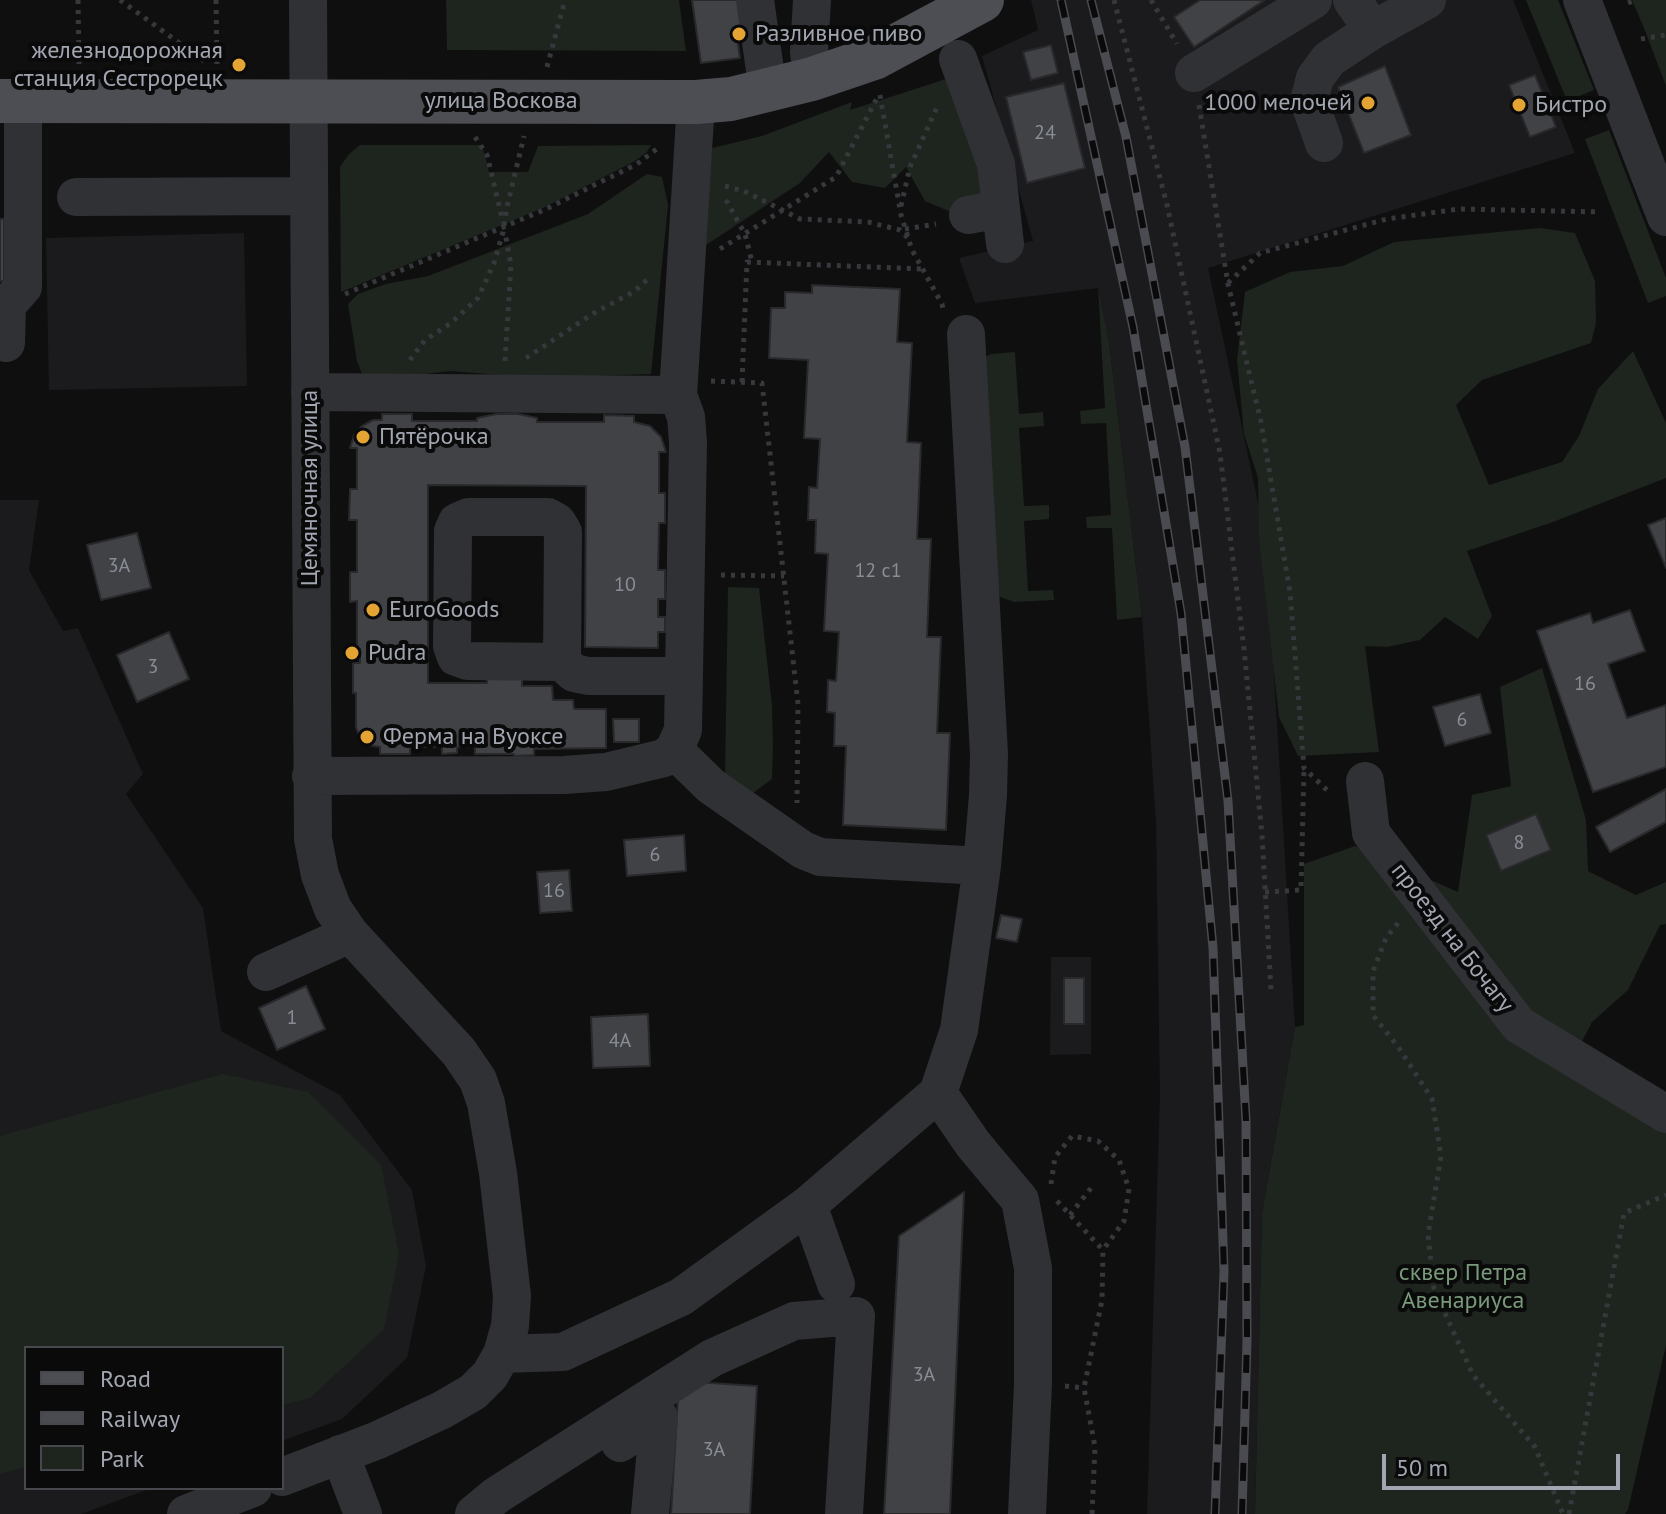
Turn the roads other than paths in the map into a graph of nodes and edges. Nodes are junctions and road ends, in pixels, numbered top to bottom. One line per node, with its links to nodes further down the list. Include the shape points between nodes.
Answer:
1 (308, 0): 13 (street, Цемяночная улица)
2 (755, 0): 12 (street)
3 (812, 0): 11 (street)
4 (982, 0): 11 (main road, улица Воскова, via 874,58)
5 (1313, 0): 10 (street)
6 (1427, 0): 8 (street)
7 (1582, 0): 19 (street)
8 (1363, 15): 16 (street, via 1315,78 1309,101)
9 (959, 61): 20 (street, via 996,164)
10 (1194, 73)
11 (812, 79): 12 (main road, улица Воскова)
12 (768, 91): 15 (main road, улица Воскова)
13 (308, 100): 14 (main road, улица Воскова); 15 (main road, улица Воскова); 17 (street, Цемяночная улица)
14 (12, 101): 21 (street, via 23,287)
15 (696, 102): 24 (street)
16 (1324, 143)
17 (308, 196): 18 (street); 25 (street, Цемяночная улица)
18 (76, 197)
19 (1666, 217)
20 (991, 223)
21 (4, 305): 23 (street)
22 (966, 334): 31 (street, via 989,754)
23 (6, 343)
24 (679, 387): 25 (street, via 504,383); 27 (street, via 688,442)
25 (310, 392): 29 (street, Цемяночная улица)
26 (562, 662): 26 (street, via 563,532 557,522 548,517 468,517 457,522 452,546 456,657); 27 (street, via 588,676)
27 (684, 676): 28 (street, via 683,730)
28 (674, 750): 29 (street, via 664,758 606,772); 31 (street, via 711,786 820,857)
29 (311, 776): 32 (street, Цемяночная улица, via 320,875)
30 (1365, 781): 35 (street, проезд на Бочагу, via 1371,833 1519,1025)
31 (982, 866): 34 (street, via 959,1030)
32 (350, 934): 33 (street); 38 (street, Цемяночная улица, via 459,1052 478,1080 498,1173 512,1296)
33 (266, 972)
34 (938, 1093): 36 (street); 47 (street, via 1020,1200 1033,1268)
35 (1666, 1114)
36 (808, 1205): 37 (street); 38 (street, via 681,1297 563,1352)
37 (836, 1284)
38 (502, 1354): 39 (street, via 473,1392)
39 (340, 1454): 40 (street); 44 (street)
40 (284, 1476)
41 (234, 1501): 43 (street)
42 (485, 1505): 45 (street, via 595,1460 659,1417); 46 (street, via 712,1358 794,1321 856,1316)
43 (186, 1514)
44 (363, 1514)
45 (650, 1514)
46 (844, 1514)
47 (1027, 1514)

